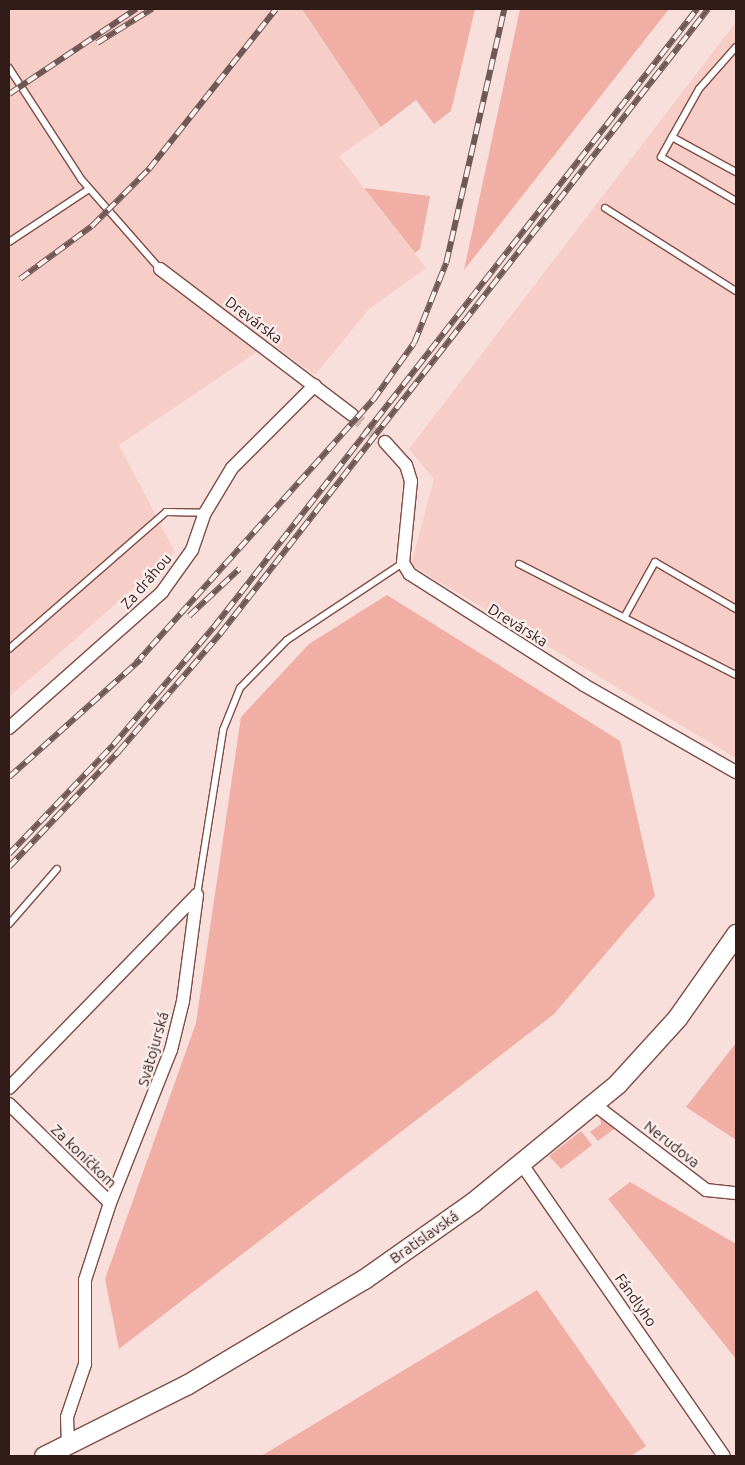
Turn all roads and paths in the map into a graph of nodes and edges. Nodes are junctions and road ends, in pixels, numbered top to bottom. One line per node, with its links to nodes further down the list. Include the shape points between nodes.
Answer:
1 (736, 47): 3 (lane, via 699,90)
2 (9, 68): 5 (lane)
3 (672, 137): 4 (lane); 6 (lane, via 661,157)
4 (736, 172)
5 (89, 189): 8 (lane); 9 (lane)
6 (736, 201)
7 (605, 208): 10 (lane)
8 (9, 242)
9 (160, 269): 11 (street, Drevárska)
10 (736, 291)
11 (315, 386): 12 (street, Drevárska); 14 (street, Za dráhou, via 232,468)
12 (352, 415)
13 (385, 442): 15 (street, via 406,465 411,481)
14 (205, 512): 19 (lane, via 166,512); 21 (street, Za dráhou, via 192,550 162,592)
15 (403, 563): 22 (street, Drevárska, via 410,574 446,599); 24 (lane, via 287,640 240,688 223,730)
16 (518, 564): 18 (lane)
17 (736, 609): 18 (lane, via 655,562)
18 (625, 616): 20 (lane)
19 (9, 649)
20 (736, 675)
21 (9, 728)
22 (736, 772)
23 (57, 868): 25 (lane)
24 (197, 895): 27 (street); 32 (street, Svätojurská, via 183,1001 171,1050)
25 (9, 924)
26 (736, 934): 29 (main road, Bratislavská, via 677,1018)
27 (9, 1088)
28 (9, 1104): 32 (street, Za koníčkom)
29 (595, 1105): 30 (main road, Bratislavská); 31 (street, Nerudova, via 706,1190)
30 (521, 1163): 33 (main road, Bratislavská, via 364,1278 186,1385); 35 (street, Fándlyho)
31 (736, 1193)
32 (110, 1203): 33 (street, Za koníčkom, via 85,1280 85,1364 67,1417)
33 (68, 1445): 34 (main road, Bratislavská)
34 (44, 1456)
35 (724, 1456)

